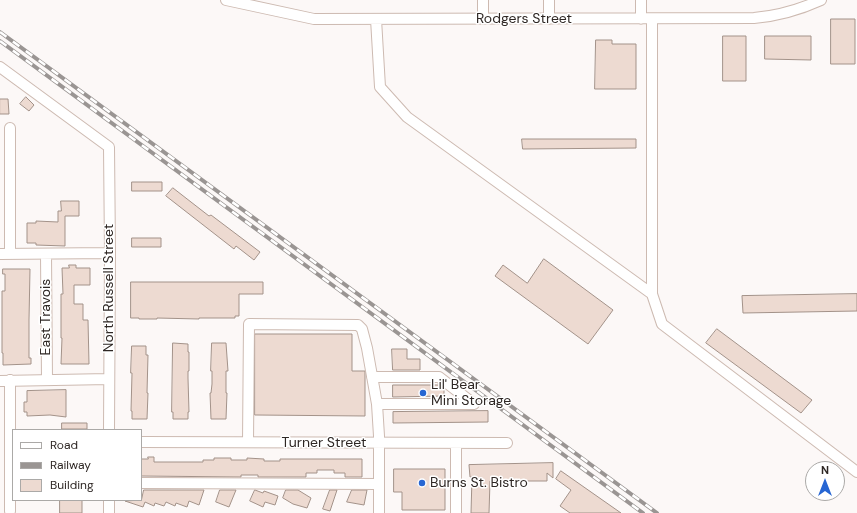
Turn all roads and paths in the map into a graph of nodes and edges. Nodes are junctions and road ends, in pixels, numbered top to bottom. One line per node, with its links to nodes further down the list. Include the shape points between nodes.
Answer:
1 (226, 0): 6 (street, Rodgers Street, via 314,18)
2 (483, 0): 7 (street)
3 (549, 0): 8 (street)
4 (641, 0): 9 (street)
5 (821, 0): 10 (street, Rodgers Street, via 794,11 769,17)
6 (376, 18): 7 (street, Rodgers Street); 16 (street, via 380,87 407,117)
7 (483, 18): 8 (street, Rodgers Street)
8 (549, 18): 9 (street, Rodgers Street)
9 (641, 18): 10 (street, Rodgers Street)
10 (652, 18): 16 (street)
11 (0, 67): 15 (street, North Russell Street, via 109,147)
12 (10, 128): 13 (street)
13 (5, 254): 14 (street)
14 (46, 254): 15 (street); 20 (street, East Travois)
15 (110, 254): 18 (street, North Russell Street)
16 (652, 294): 28 (street, via 662,324)
17 (372, 377): 21 (street); 21 (street, via 440,377 474,404); 24 (street, via 362,329 358,325 249,324)
18 (109, 379): 20 (street); 22 (street, North Russell Street)
19 (5, 380): 20 (street); 32 (street)
20 (47, 380)
21 (377, 404): 25 (street)
22 (109, 429)
23 (142, 442): 24 (street, Turner Street)
24 (248, 442): 25 (street, Turner Street)
25 (379, 443): 26 (street, Turner Street); 30 (street)
26 (456, 443): 27 (street, Turner Street); 35 (street)
27 (507, 443)
28 (857, 472)
29 (142, 483): 30 (street)
30 (379, 484): 34 (street)
31 (109, 501): 33 (street)
32 (10, 510)
33 (109, 513)
34 (379, 513)
35 (456, 513)

